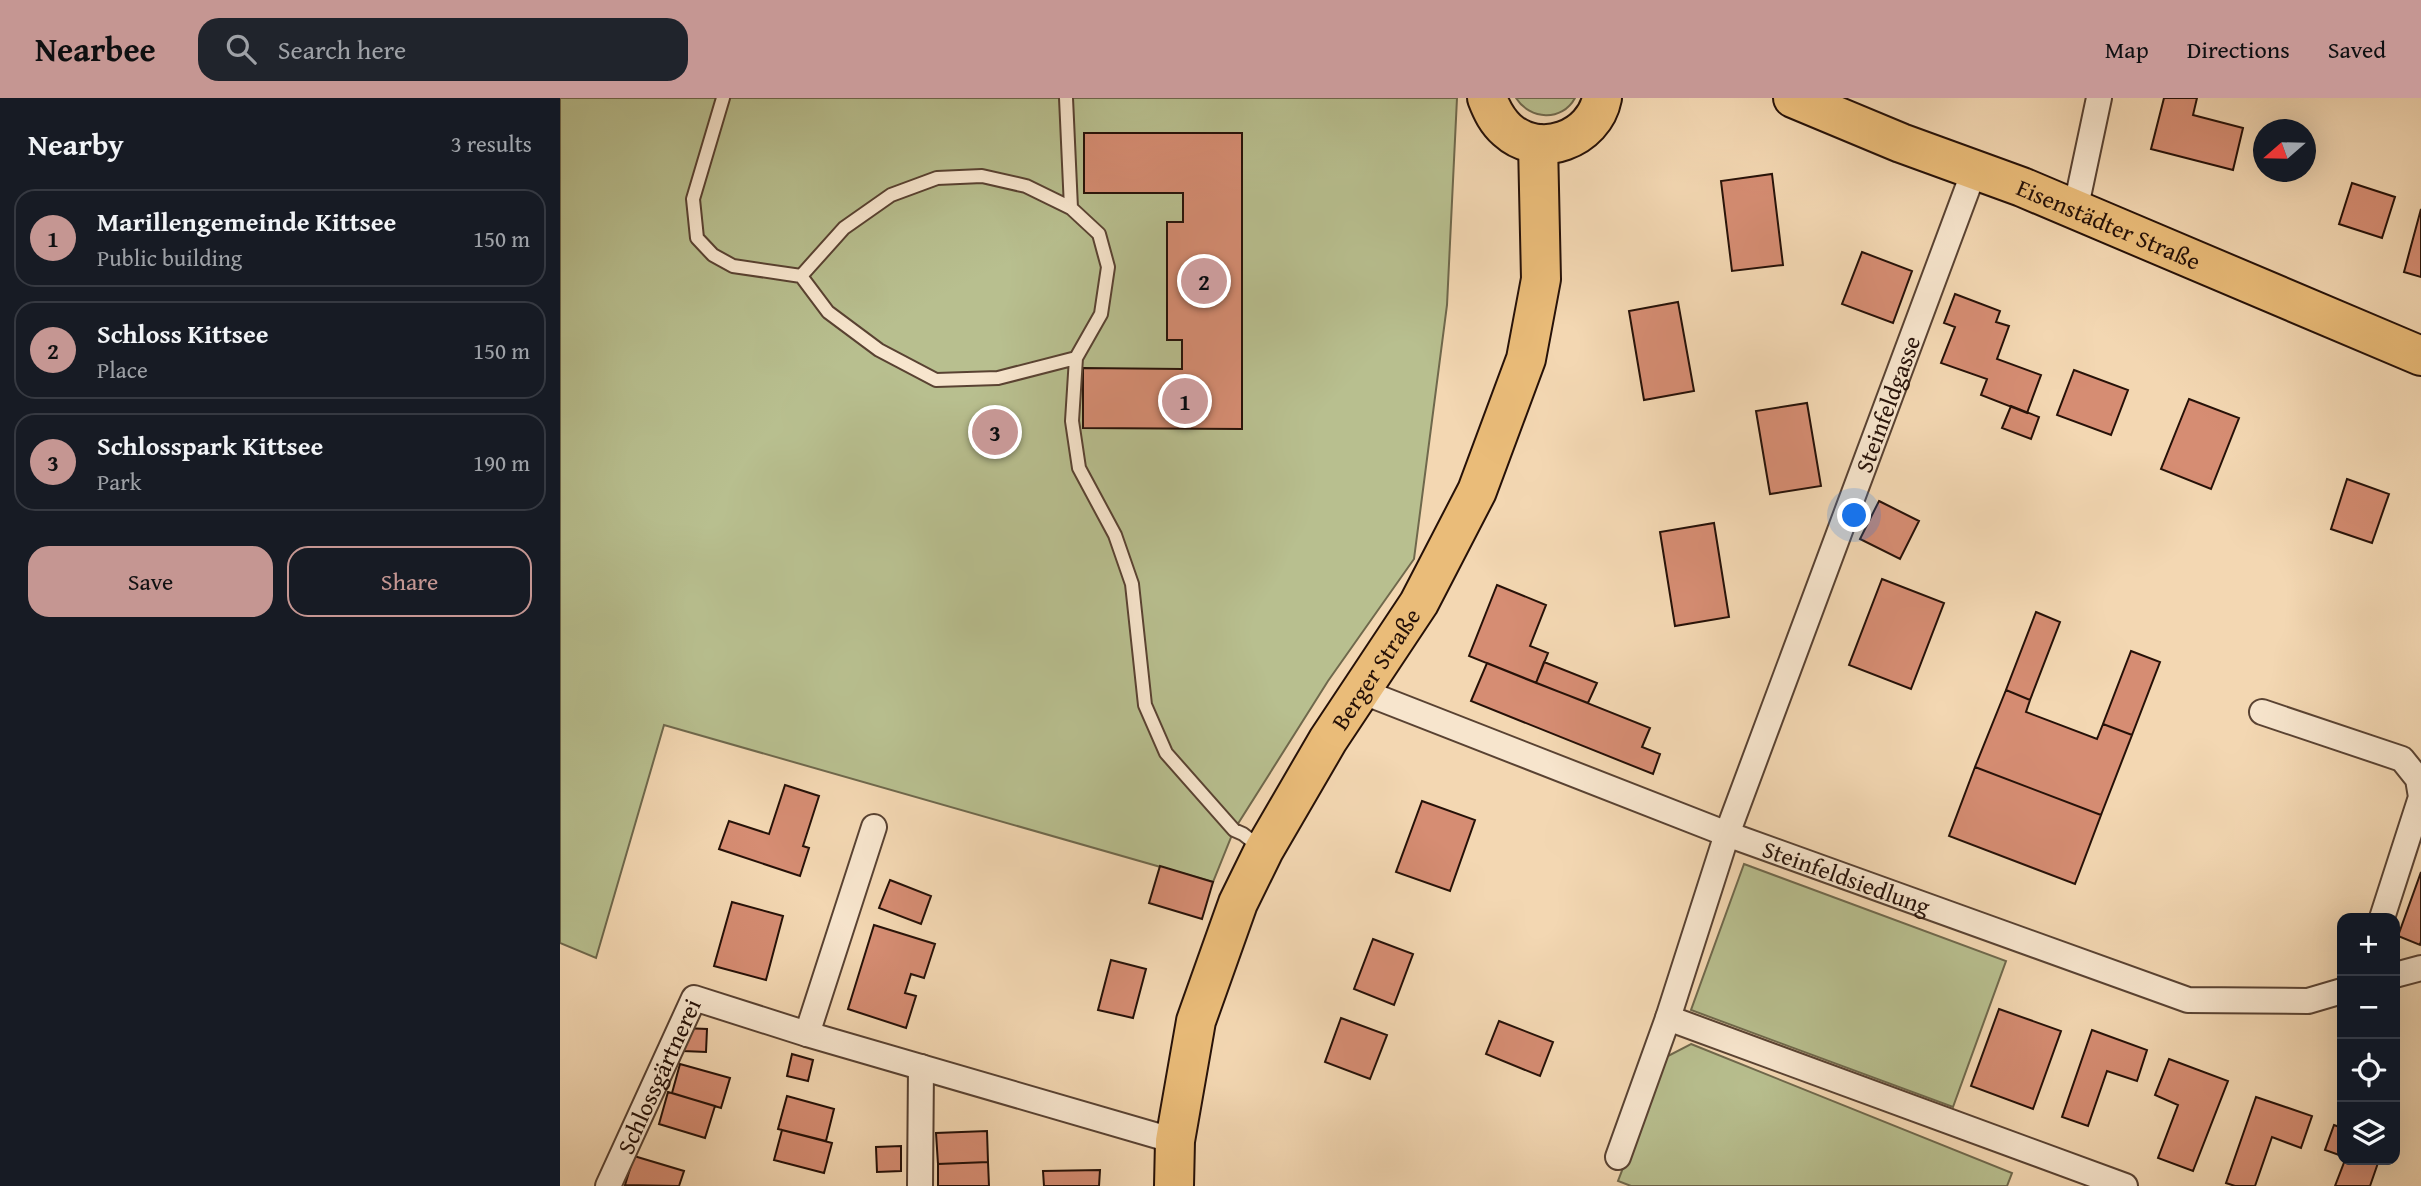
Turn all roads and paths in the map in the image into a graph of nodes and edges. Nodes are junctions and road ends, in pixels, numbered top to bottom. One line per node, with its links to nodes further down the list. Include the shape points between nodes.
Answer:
1 (723, 98): 11 (lane, via 694,199 697,238 713,255 733,266)
2 (1066, 98): 9 (lane)
3 (1487, 98): 7 (main road, via 1495,117 1509,132)
4 (1602, 98): 7 (main road, via 1588,126 1571,138)
5 (1793, 98): 8 (main road, Eisenstädter Straße)
6 (2099, 98): 10 (street)
7 (1538, 144): 14 (main road, Berger Straße, via 1541,279 1527,359 1476,491 1419,604)
8 (1974, 171): 10 (main road, Eisenstädter Straße); 17 (street, Steinfeldgasse)
9 (1070, 208): 11 (lane, via 1026,186 982,176 937,178 891,195 844,228); 13 (lane, via 1098,234 1108,267 1101,314)
10 (2075, 211): 12 (main road, Eisenstädter Straße)
11 (801, 276): 13 (lane, via 828,312 879,350 936,380 998,378)
12 (2421, 356)
13 (1076, 358): 18 (lane, via 1072,421 1079,468 1115,535 1132,584 1145,705 1166,753 1234,830)
14 (1361, 691): 17 (street, Steinfeldsiedlung); 18 (main road, Berger Straße)
15 (2262, 712): 19 (street, via 2402,760 2418,779 2421,797)
16 (874, 827): 24 (street)
17 (1727, 834): 22 (street, Steinfeldsiedlung, via 2188,1000 2308,1000); 23 (street, Steinfeldgasse)
18 (1264, 850): 26 (main road, Berger Straße, via 1238,903 1196,1021)
19 (2384, 913)
20 (2421, 968): 21 (street)
21 (2400, 974)
22 (2337, 991)
23 (1668, 1018): 27 (street, Steinfeldgasse); 31 (street)
24 (807, 1034): 25 (street, Schlossgärtnerei); 28 (street, Schlossgärtnerei, via 694,998)
25 (921, 1067): 26 (street, Schlossgärtnerei); 29 (street)
26 (1175, 1141): 30 (main road, Berger Straße)
27 (1618, 1157)
28 (608, 1186)
29 (920, 1186)
30 (1174, 1186)
31 (2125, 1186)

